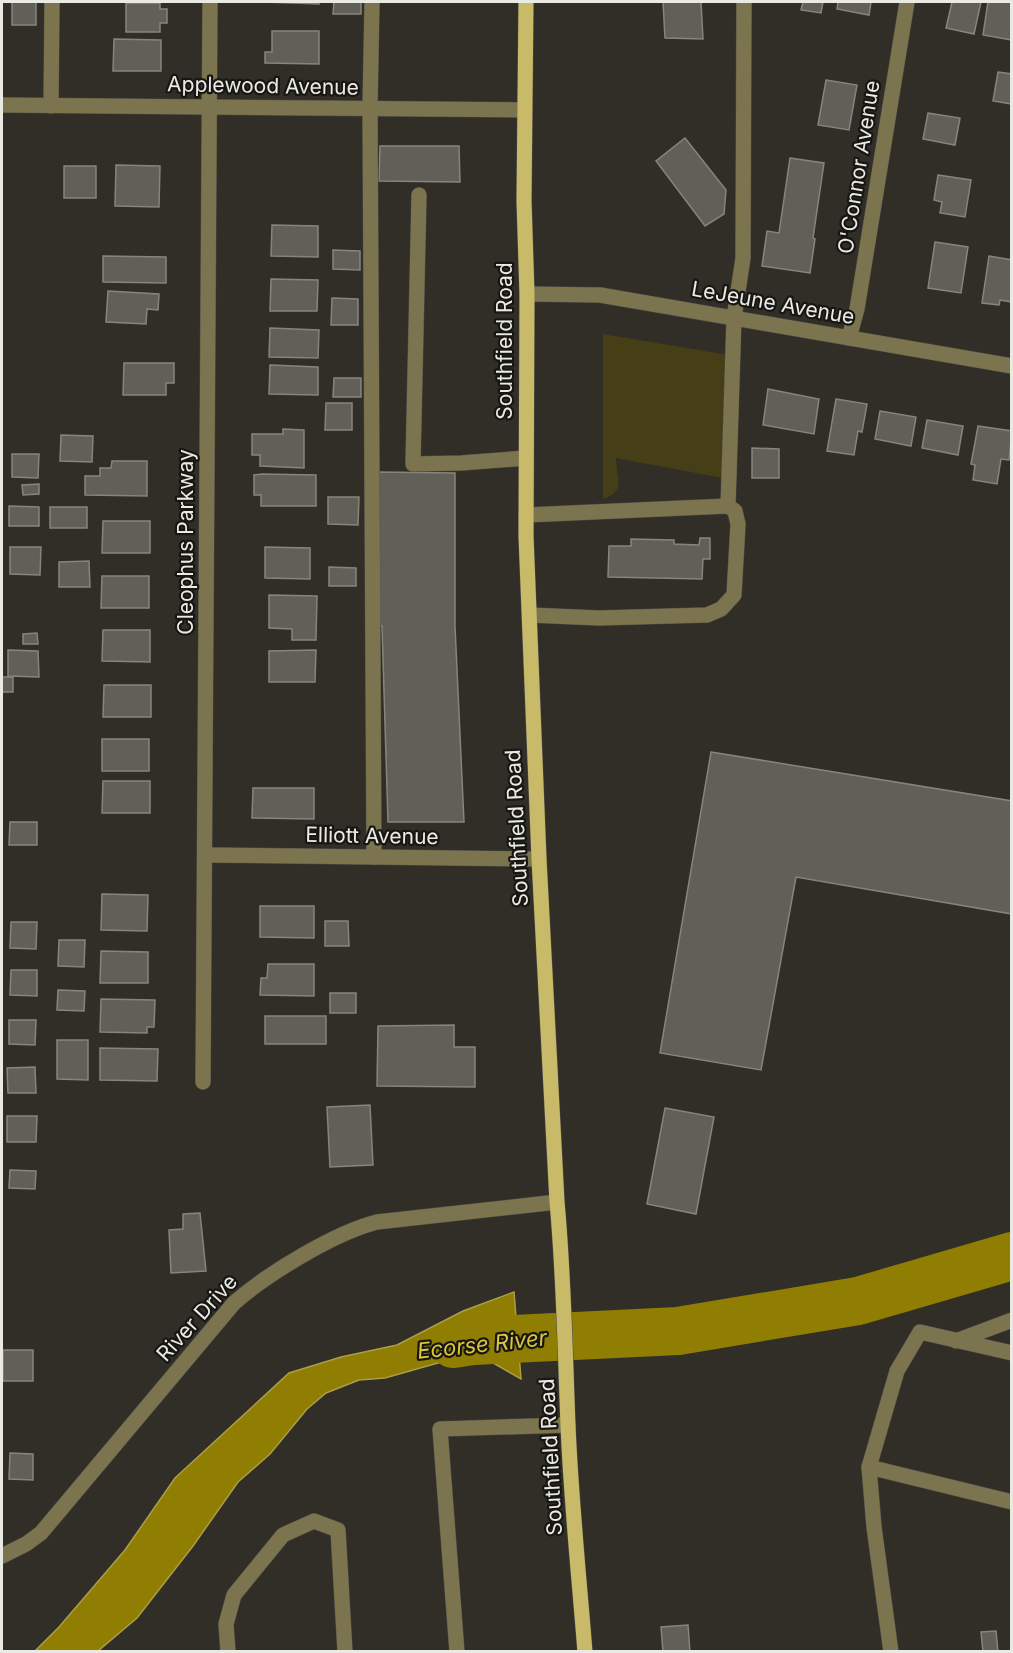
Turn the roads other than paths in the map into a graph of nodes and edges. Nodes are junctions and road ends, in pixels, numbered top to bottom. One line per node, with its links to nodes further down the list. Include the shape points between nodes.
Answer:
1 (52, 2): 8 (street)
2 (210, 2): 9 (street, Cleophus Parkway)
3 (372, 2): 10 (street)
4 (526, 2): 11 (main road, Southfield Road)
5 (744, 2): 14 (street, via 743,258)
6 (908, 2): 15 (street, O'Connor Avenue)
7 (2, 105): 8 (street, Applewood Avenue)
8 (51, 105): 9 (street, Applewood Avenue)
9 (209, 106): 10 (street, Applewood Avenue); 21 (street, Cleophus Parkway)
10 (370, 108): 11 (street, Applewood Avenue); 22 (street)
11 (524, 110): 13 (main road, Southfield Road)
12 (419, 195): 17 (street, via 413,464)
13 (527, 294): 14 (street, LeJeune Avenue, via 600,295); 17 (main road, Southfield Road)
14 (734, 318): 15 (street, LeJeune Avenue); 18 (street)
15 (849, 338): 16 (street, LeJeune Avenue)
16 (1011, 366)
17 (526, 458): 19 (main road, Southfield Road)
18 (728, 506): 19 (street); 20 (street, via 735,511 738,524 734,595 721,609 707,615 685,616)
19 (526, 515): 20 (main road, Southfield Road)
20 (530, 615): 23 (main road, Southfield Road)
21 (205, 855): 22 (street, Elliott Avenue); 24 (street, Cleophus Parkway)
22 (374, 857): 23 (street, Elliott Avenue)
23 (539, 859): 25 (main road, Southfield Road)
24 (203, 1082)
25 (556, 1202): 29 (main road, Southfield Road); 32 (street, River Drive, via 364,1225 252,1288 234,1304 41,1533)
26 (1011, 1320): 27 (street)
27 (956, 1341): 28 (street); 30 (street, via 920,1332 897,1371)
28 (1011, 1353)
29 (568, 1425): 35 (street, via 440,1429); 36 (main road, Southfield Road)
30 (868, 1467): 31 (street); 37 (street)
31 (1011, 1502)
32 (2, 1556)
33 (228, 1652): 34 (street, via 226,1624 234,1595 283,1535 314,1521 338,1530)
34 (345, 1652)
35 (457, 1652)
36 (585, 1652)
37 (891, 1652)

